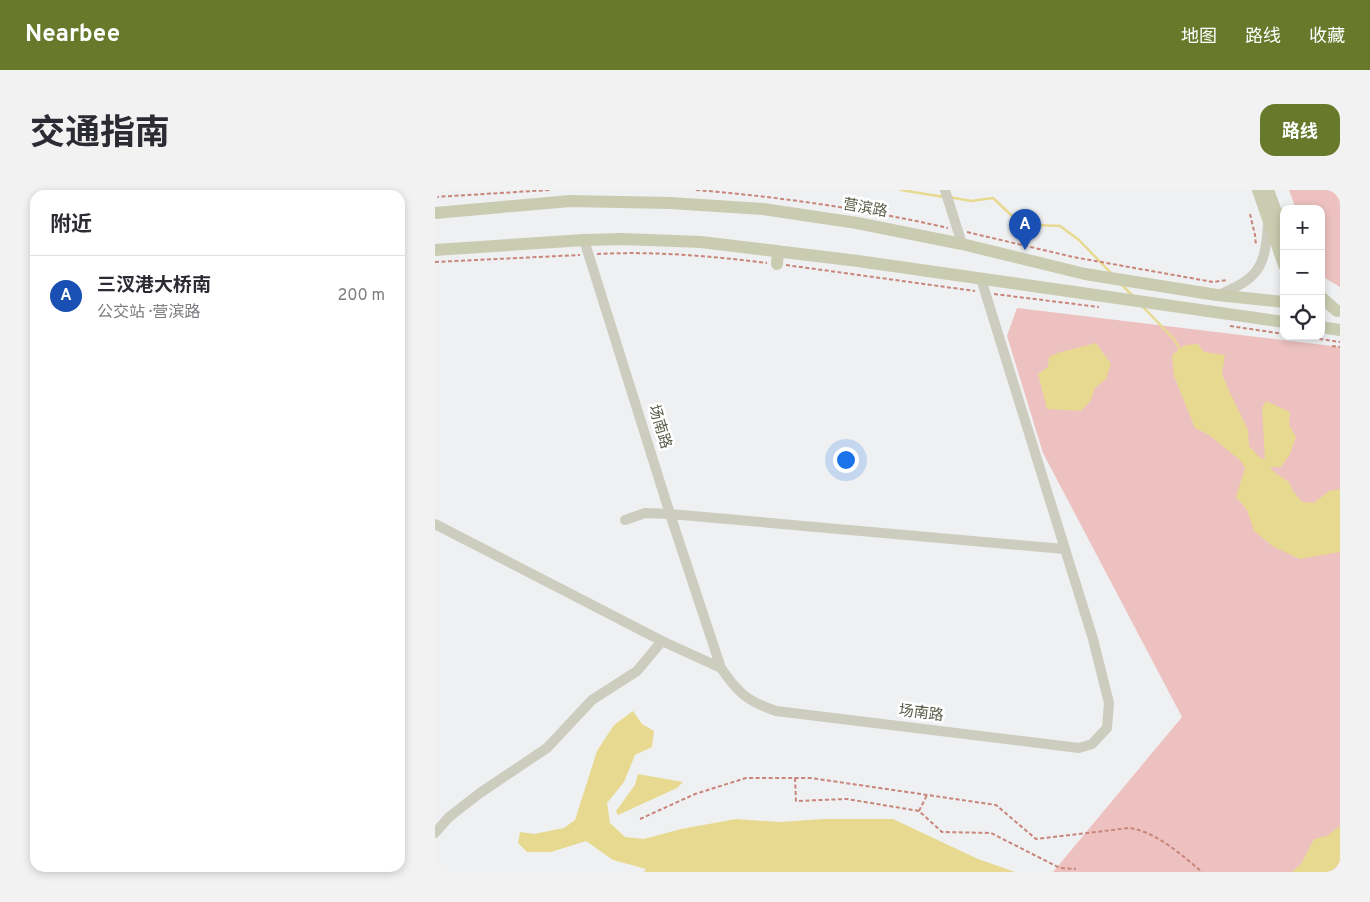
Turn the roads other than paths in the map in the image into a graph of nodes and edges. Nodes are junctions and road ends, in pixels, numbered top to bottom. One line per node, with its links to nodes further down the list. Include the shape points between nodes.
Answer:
1 (945, 190): 8 (street)
2 (1258, 190): 5 (main road)
3 (1269, 190): 6 (main road)
4 (435, 213): 8 (main road, 营滨路, via 570,202 670,203 763,210 857,223)
5 (1268, 221): 11 (main road); 14 (street, via 1261,265 1253,276)
6 (1280, 222)
7 (584, 240): 9 (main road); 10 (main road, via 663,240); 22 (street, 场南路)
8 (962, 244): 14 (main road, 营滨路, via 1085,274)
9 (435, 250)
10 (778, 250): 12 (main road); 13 (main road)
11 (1280, 253)
12 (777, 264)
13 (981, 279): 19 (main road); 25 (street, 场南路)
14 (1217, 295): 16 (main road, 营滨路)
15 (1325, 300): 18 (main road)
16 (1280, 302)
17 (1325, 310): 18 (main road)
18 (1339, 312)
19 (1280, 321)
20 (1325, 328): 21 (main road)
21 (1340, 330)
22 (670, 514): 23 (street, via 645,513); 25 (street); 27 (street, 场南路)
23 (625, 520)
24 (435, 524): 26 (street)
25 (1064, 549): 27 (street, 场南路, via 1093,639 1109,703 1107,728 1092,744 1079,748 776,711 757,704 734,688)
26 (662, 641): 27 (street); 28 (street, via 637,671 592,700 547,748 480,793 449,817)
27 (721, 668)
28 (435, 833)

